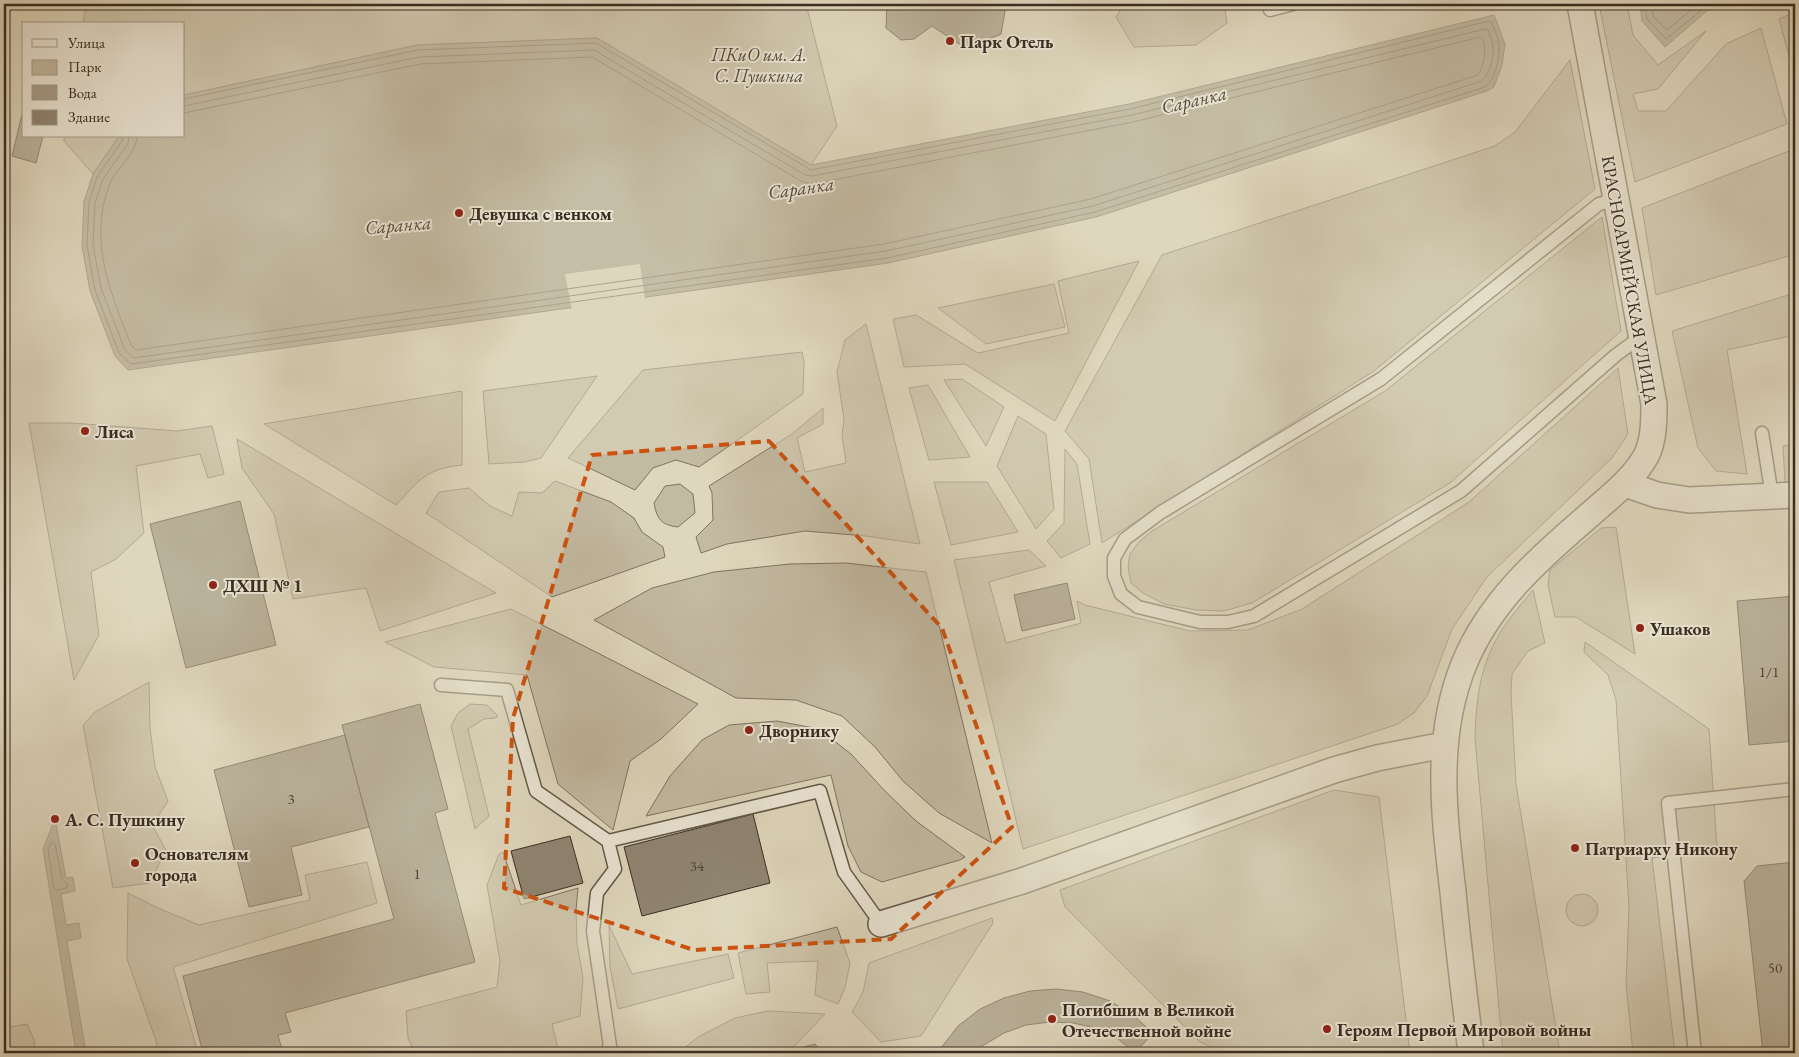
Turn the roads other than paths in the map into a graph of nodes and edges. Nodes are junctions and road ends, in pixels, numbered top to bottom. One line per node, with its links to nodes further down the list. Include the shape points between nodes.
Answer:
1 (1269, 4): 2 (lane, via 1270,10)
2 (1293, 4)
3 (1580, 4): 4 (street, КРАСНОАРМЕЙСКАЯ УЛИЦА)
4 (1617, 199): 5 (street, КРАСНОАРМЕЙСКАЯ УЛИЦА); 5 (lane, via 1599,204 1381,379 1160,513 1125,539 1114,558 1114,576 1121,594 1138,607 1200,622 1228,622 1254,616 1461,490)
5 (1642, 336): 7 (street, КРАСНОАРМЕЙСКАЯ УЛИЦА, via 1654,404 1653,429 1647,455)
6 (1762, 434): 8 (lane)
7 (1625, 484): 8 (street, via 1657,495 1689,500); 10 (street, КРАСНОАРМЕЙСКАЯ УЛИЦА, via 1540,558 1490,616 1464,665 1452,702)
8 (1783, 496)
9 (441, 685): 12 (lane, via 507,690 536,791)
10 (1444, 745): 13 (street, via 1334,770 1022,881); 15 (street, КРАСНОАРМЕЙСКАЯ УЛИЦА, via 1446,828)
11 (1795, 789): 16 (lane, via 1668,803)
12 (608, 841): 13 (lane, via 820,791 844,872); 14 (lane, via 615,870 597,893 593,931 610,1046)
13 (882, 924)
14 (606, 1053)
15 (1471, 1053)
16 (1695, 1053)

